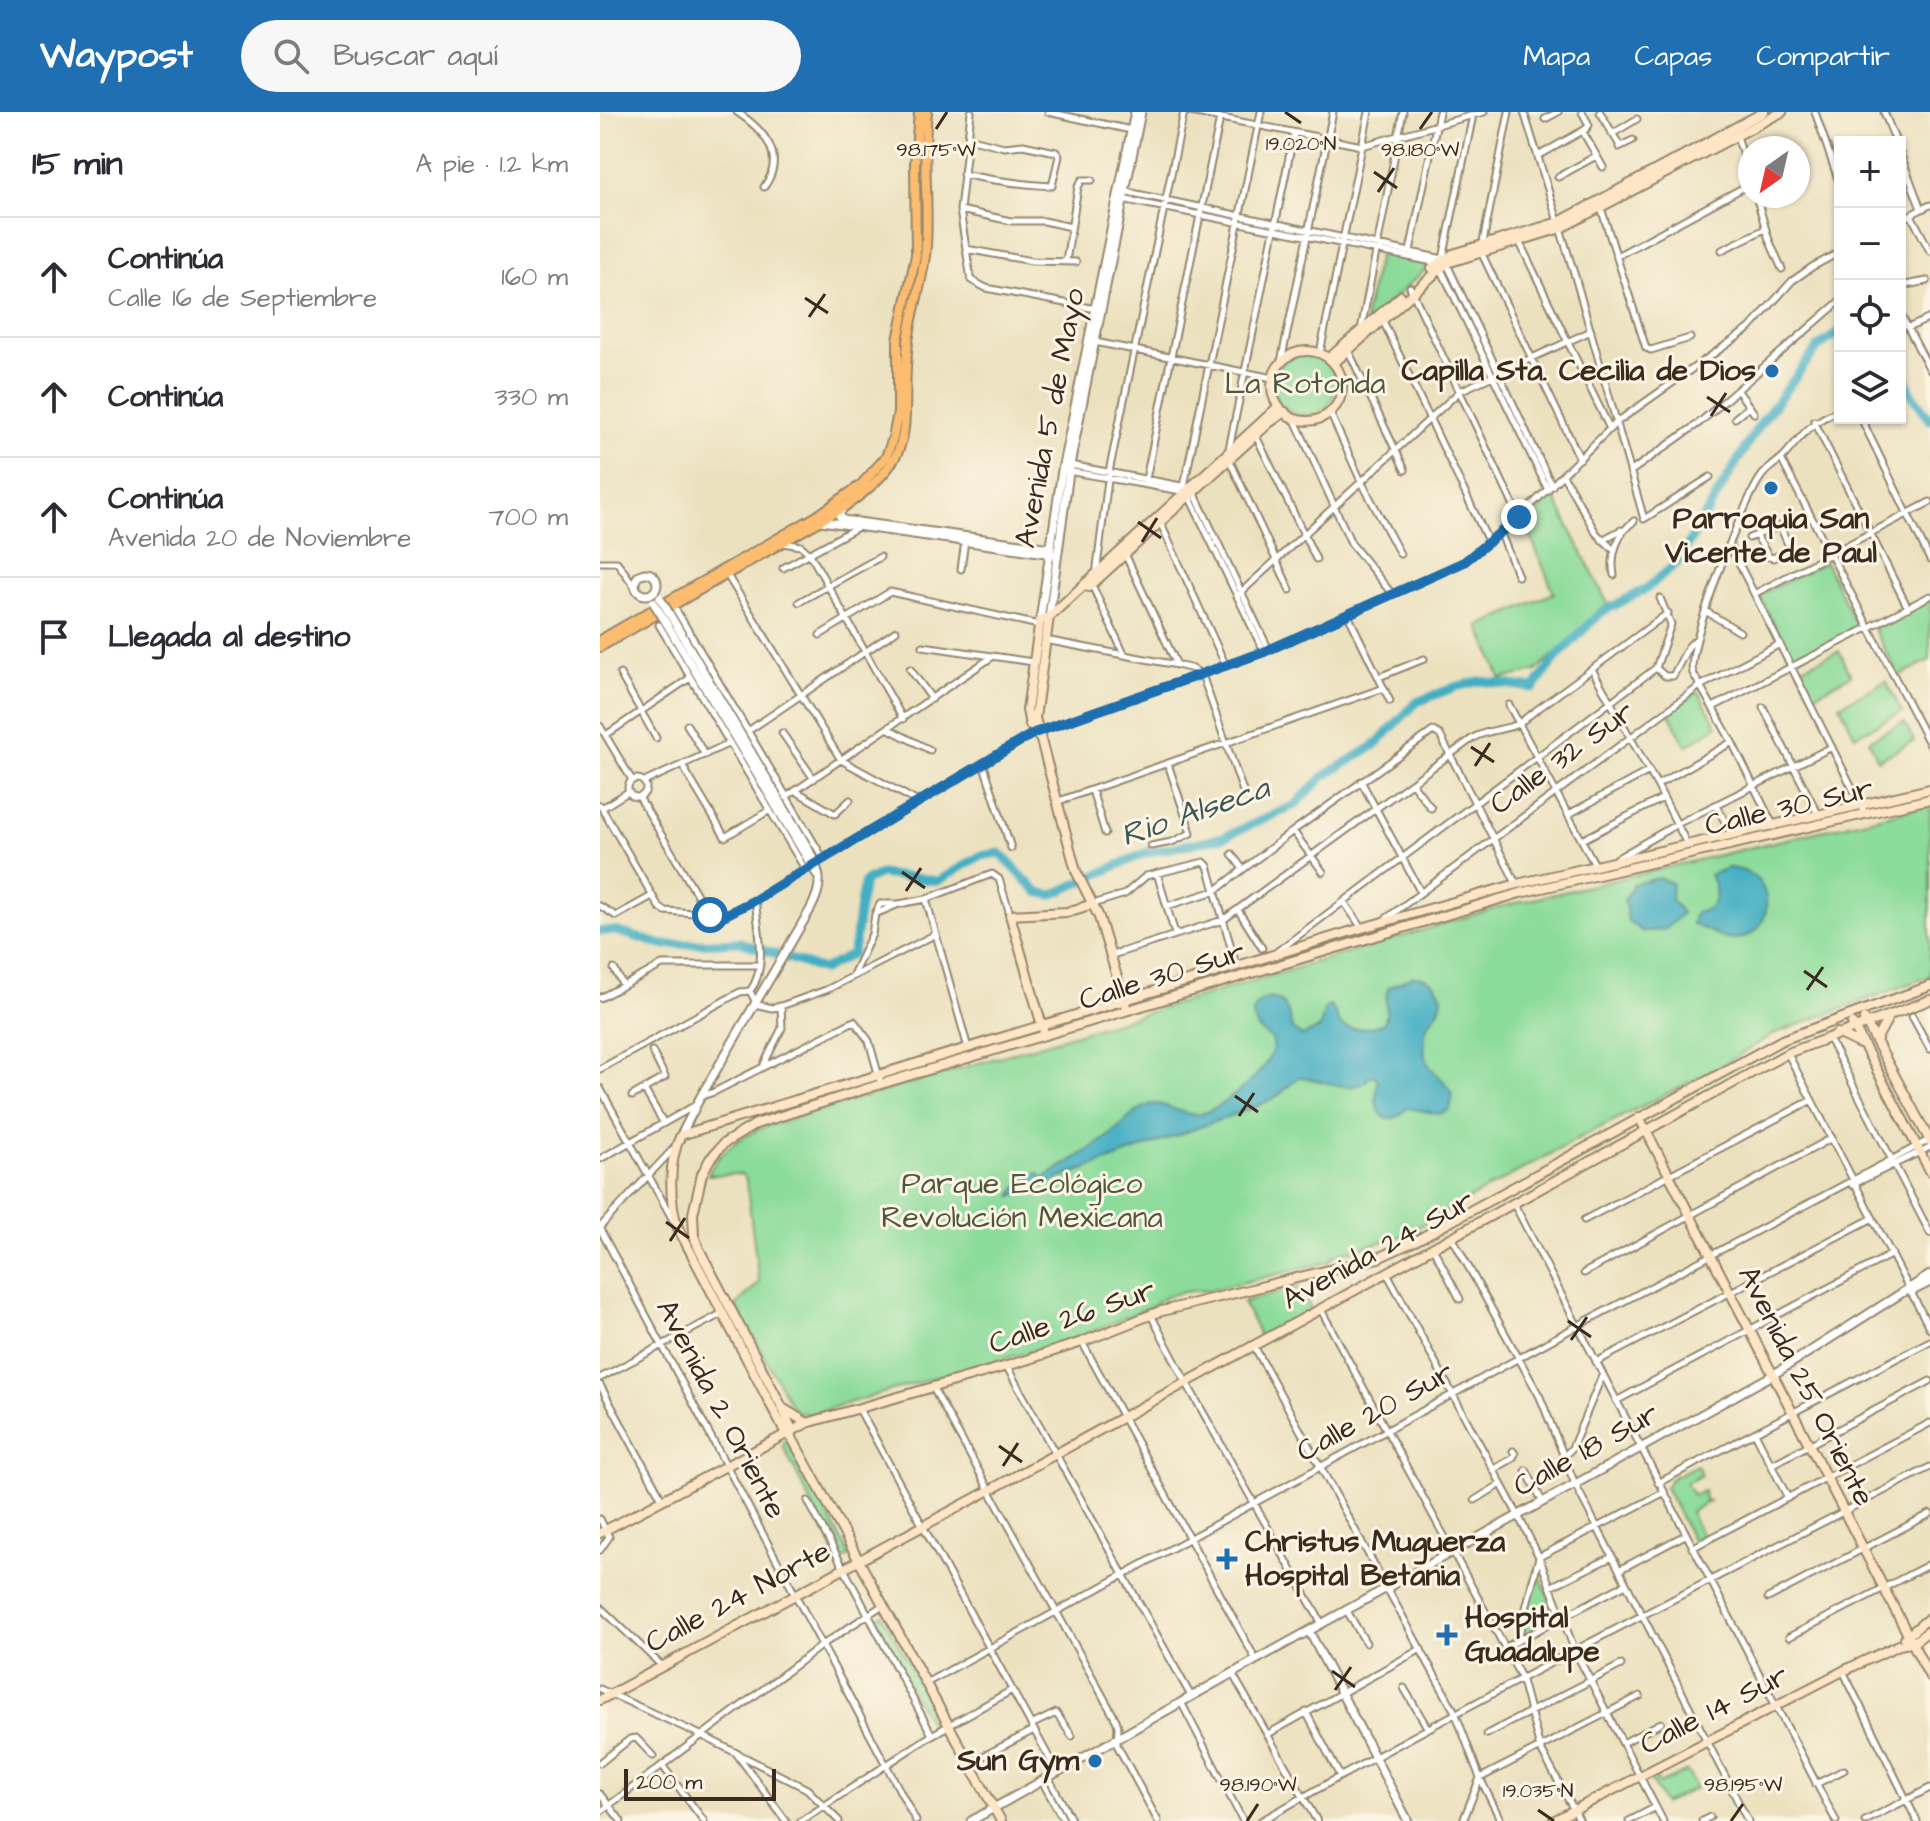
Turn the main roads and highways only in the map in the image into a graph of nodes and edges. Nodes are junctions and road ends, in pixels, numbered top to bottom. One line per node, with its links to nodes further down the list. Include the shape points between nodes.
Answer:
1 (919, 112): 11 (main road, via 916,255 898,340 898,413 886,457 861,485 827,510)
2 (927, 112): 12 (main road, via 927,241 908,340 905,432 883,476 821,521)
3 (1764, 112): 5 (main road)
4 (1782, 112): 5 (main road)
5 (1705, 149): 6 (main road); 6 (main road)
6 (1560, 225): 7 (main road, via 1442,263)
7 (1361, 335): 8 (main road); 8 (main road)
8 (1332, 361): 9 (main road, via 1303,351 1281,362 1273,393); 9 (main road, via 1342,389 1330,413 1316,419 1294,418)
9 (1282, 409): 10 (main road)
10 (1041, 622): 13 (main road, Avenida 5 de Mayo, via 1045,640 1035,711); 13 (main road, Avenida 5 de Mayo, via 1027,710)
11 (600, 640)
12 (600, 647)
13 (1038, 734): 18 (main road, via 1076,871)
14 (1930, 789): 16 (main road, Calle 30 Sur)
15 (1930, 799): 16 (main road, Calle 30 Sur)
16 (1864, 809): 17 (main road, Calle 30 Sur, via 1777,835); 17 (main road, Calle 30 Sur, via 1731,833)
17 (1518, 889): 21 (main road, Calle 30 Sur, via 1362,928); 23 (main road, Calle 30 Sur)
18 (1093, 904): 21 (main road); 27 (main road, via 1067,912 1010,915)
19 (1930, 986): 22 (main road, Avenida 24 Sur)
20 (1930, 1000): 25 (main road, Avenida 24 Sur)
21 (1124, 1002): 23 (main road); 27 (main road, Calle 30 Sur)
22 (1860, 1011): 24 (main road, Avenida 24 Sur); 26 (main road)
23 (1127, 1012): 30 (main road, Calle 30 Sur)
24 (1848, 1015): 28 (main road); 34 (main road, Avenida 24 Sur, via 1793,1035)
25 (1890, 1015): 26 (main road, Avenida 24 Sur); 31 (main road)
26 (1866, 1023): 28 (main road, Avenida 24 Sur); 31 (main road)
27 (1042, 1026): 30 (main road); 33 (main road, Calle 30 Sur)
28 (1854, 1027): 29 (main road, Avenida 24 Sur); 32 (main road)
29 (1832, 1035): 32 (main road); 36 (main road, Avenida 24 Sur)
30 (1045, 1036): 33 (main road, Calle 30 Sur)
31 (1876, 1040): 38 (main road)
32 (1864, 1047): 39 (main road)
33 (880, 1079): 35 (main road, Calle 30 Sur); 37 (main road, Calle 30 Sur, via 756,1124)
34 (1639, 1117): 36 (main road, Avenida 25 Oriente); 42 (main road, Avenida 24 Sur)
35 (718, 1123): 37 (main road, via 728,1130); 40 (main road, Calle 30 Sur, via 681,1135)
36 (1646, 1130): 48 (main road, Avenida 24 Sur); 51 (main road, Avenida 25 Oriente)
37 (727, 1141): 41 (main road, Calle 30 Sur, via 708,1162)
38 (1930, 1142)
39 (1930, 1171)
40 (673, 1196): 41 (main road, via 684,1202); 43 (main road, via 678,1228)
41 (695, 1197): 43 (main road, Calle 30 Sur, via 697,1244)
42 (1378, 1258): 45 (main road, Calle 26 Sur, via 1151,1315 1007,1366)
43 (727, 1311): 44 (main road, Calle 30 Sur); 46 (main road)
44 (782, 1407): 45 (main road); 46 (main road, Calle 30 Sur)
45 (807, 1423): 46 (main road, Calle 26 Sur)
46 (790, 1433): 47 (main road, Calle 26 Sur); 48 (main road)
47 (603, 1531)
48 (858, 1560): 53 (main road, Calle 24 Norte); 54 (main road)
49 (1930, 1617): 51 (main road)
50 (1930, 1630): 51 (main road)
51 (1909, 1639): 52 (main road, Avenida 25 Oriente); 55 (main road, Calle 14 Sur)
52 (1929, 1672)
53 (600, 1700)
54 (1001, 1821)
55 (1553, 1821)

